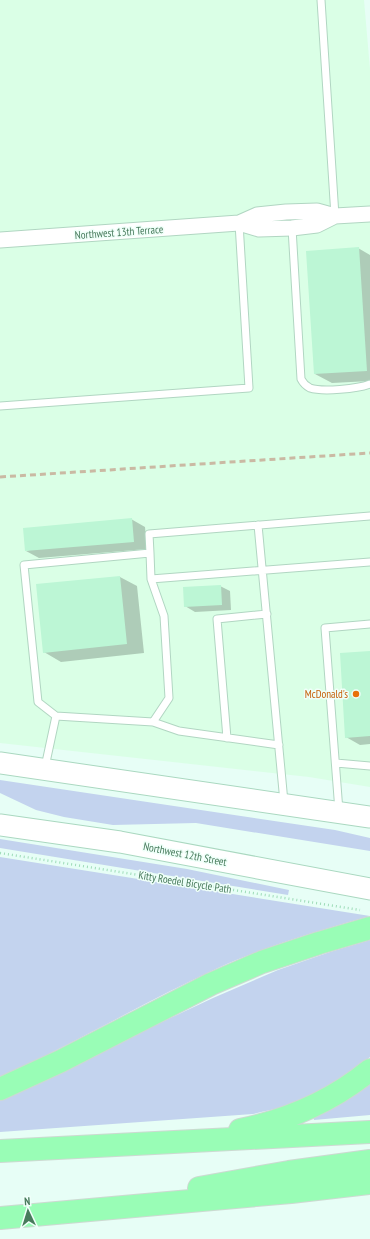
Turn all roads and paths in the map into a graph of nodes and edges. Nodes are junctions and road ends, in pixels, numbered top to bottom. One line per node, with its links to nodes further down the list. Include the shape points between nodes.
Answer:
1 (321, 0): 3 (lane)
2 (370, 214): 3 (street, Northwest 13th Terrace); 4 (lane)
3 (335, 216): 5 (street, Northwest 13th Terrace, via 317,211 286,212 257,215); 6 (street, Northwest 13th Terrace, via 317,225)
4 (370, 217)
5 (239, 223): 6 (street, Northwest 13th Terrace, via 259,229); 7 (street, Northwest 13th Terrace); 9 (lane, via 249,388)
6 (292, 228): 8 (lane, via 302,382 310,388 326,389 362,387)
7 (0, 240)
8 (370, 384)
9 (0, 406)
10 (370, 516): 11 (lane)
11 (258, 525): 12 (lane, via 149,534); 14 (lane)
12 (150, 553): 15 (lane); 18 (lane, via 24,565 38,702)
13 (370, 562): 14 (lane)
14 (263, 571): 15 (lane); 16 (lane)
15 (152, 580): 19 (lane, via 164,616 168,698)
16 (267, 614): 20 (lane, via 217,620); 21 (lane)
17 (370, 624): 23 (lane, via 326,628)
18 (56, 716): 19 (lane); 25 (lane)
19 (153, 722): 20 (lane, via 179,731)
20 (227, 738): 21 (lane)
21 (279, 745): 26 (lane)
22 (0, 763): 25 (main road)
23 (336, 763): 24 (lane); 27 (lane)
24 (370, 766)
25 (44, 769): 26 (main road)
26 (284, 804): 27 (main road)
27 (340, 813): 28 (main road)
28 (370, 817)
29 (0, 824): 31 (main road, Northwest 12th Street, via 120,842)
30 (0, 852): 32 (path, Kitty Roedel Bicycle Path)
31 (370, 889)
32 (366, 922): 34 (highway, via 319,943 262,962 210,984 62,1061)
33 (370, 1070): 36 (highway, via 332,1097 293,1115 258,1126)
34 (0, 1089)
35 (370, 1132): 36 (highway)
36 (179, 1142): 37 (highway)
37 (0, 1151)
38 (370, 1161): 40 (highway, via 289,1172)
39 (370, 1183): 40 (highway)
40 (36, 1216): 41 (highway)
41 (0, 1218)

